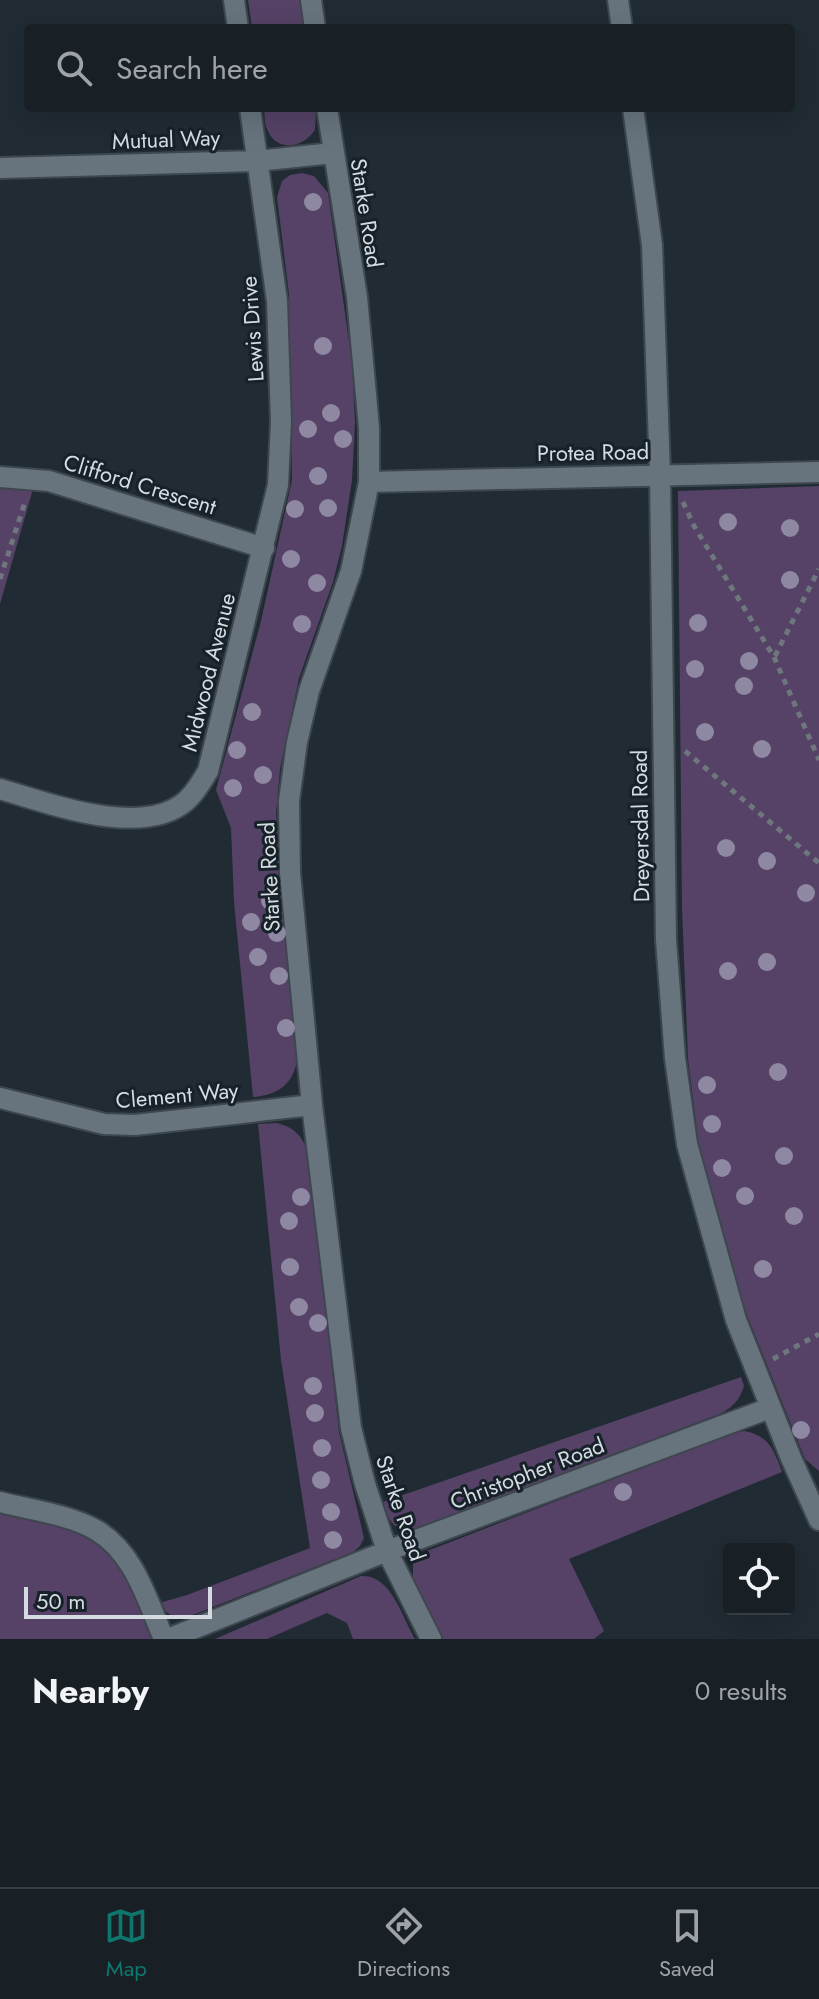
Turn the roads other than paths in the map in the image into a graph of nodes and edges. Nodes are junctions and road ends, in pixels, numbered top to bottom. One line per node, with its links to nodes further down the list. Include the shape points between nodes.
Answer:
1 (234, 0): 4 (street)
2 (311, 0): 5 (street)
3 (618, 0): 6 (street)
4 (237, 24)
5 (314, 24)
6 (621, 24)
7 (251, 112): 11 (street, Lewis Drive)
8 (328, 112): 10 (street, Starke Road)
9 (634, 112): 14 (street, Dreyersdal Road, via 652,245)
10 (333, 153): 11 (street, Mutual Way); 16 (street, Starke Road, via 357,297)
11 (257, 161): 12 (street, Mutual Way); 17 (street, Lewis Drive, via 277,301 281,422 278,485)
12 (0, 168)
13 (819, 472): 14 (street, Protea Road)
14 (660, 474): 16 (street, Protea Road); 21 (street, Dreyersdal Road, via 666,940 675,1058 687,1144 720,1266)
15 (0, 477): 17 (street, Clifford Crescent, via 49,481)
16 (369, 482): 20 (street, Starke Road, via 351,571 309,691 290,789 290,873)
17 (264, 548): 18 (street, Midwood Avenue, via 208,771 184,803 160,813 106,818)
18 (0, 789)
19 (0, 1098): 20 (street, Clement Way, via 104,1124 135,1125)
20 (312, 1105): 25 (street, Starke Road, via 351,1428)
21 (770, 1408): 22 (street, Dreyersdal Road); 25 (street, Christopher Road)
22 (815, 1498): 24 (street, Dreyersdal Road)
23 (0, 1502): 26 (street, via 85,1525 106,1537 136,1574)
24 (819, 1520)
25 (387, 1551): 26 (street, Christopher Road); 27 (street, Starke Road)
26 (166, 1639)
27 (431, 1639)

